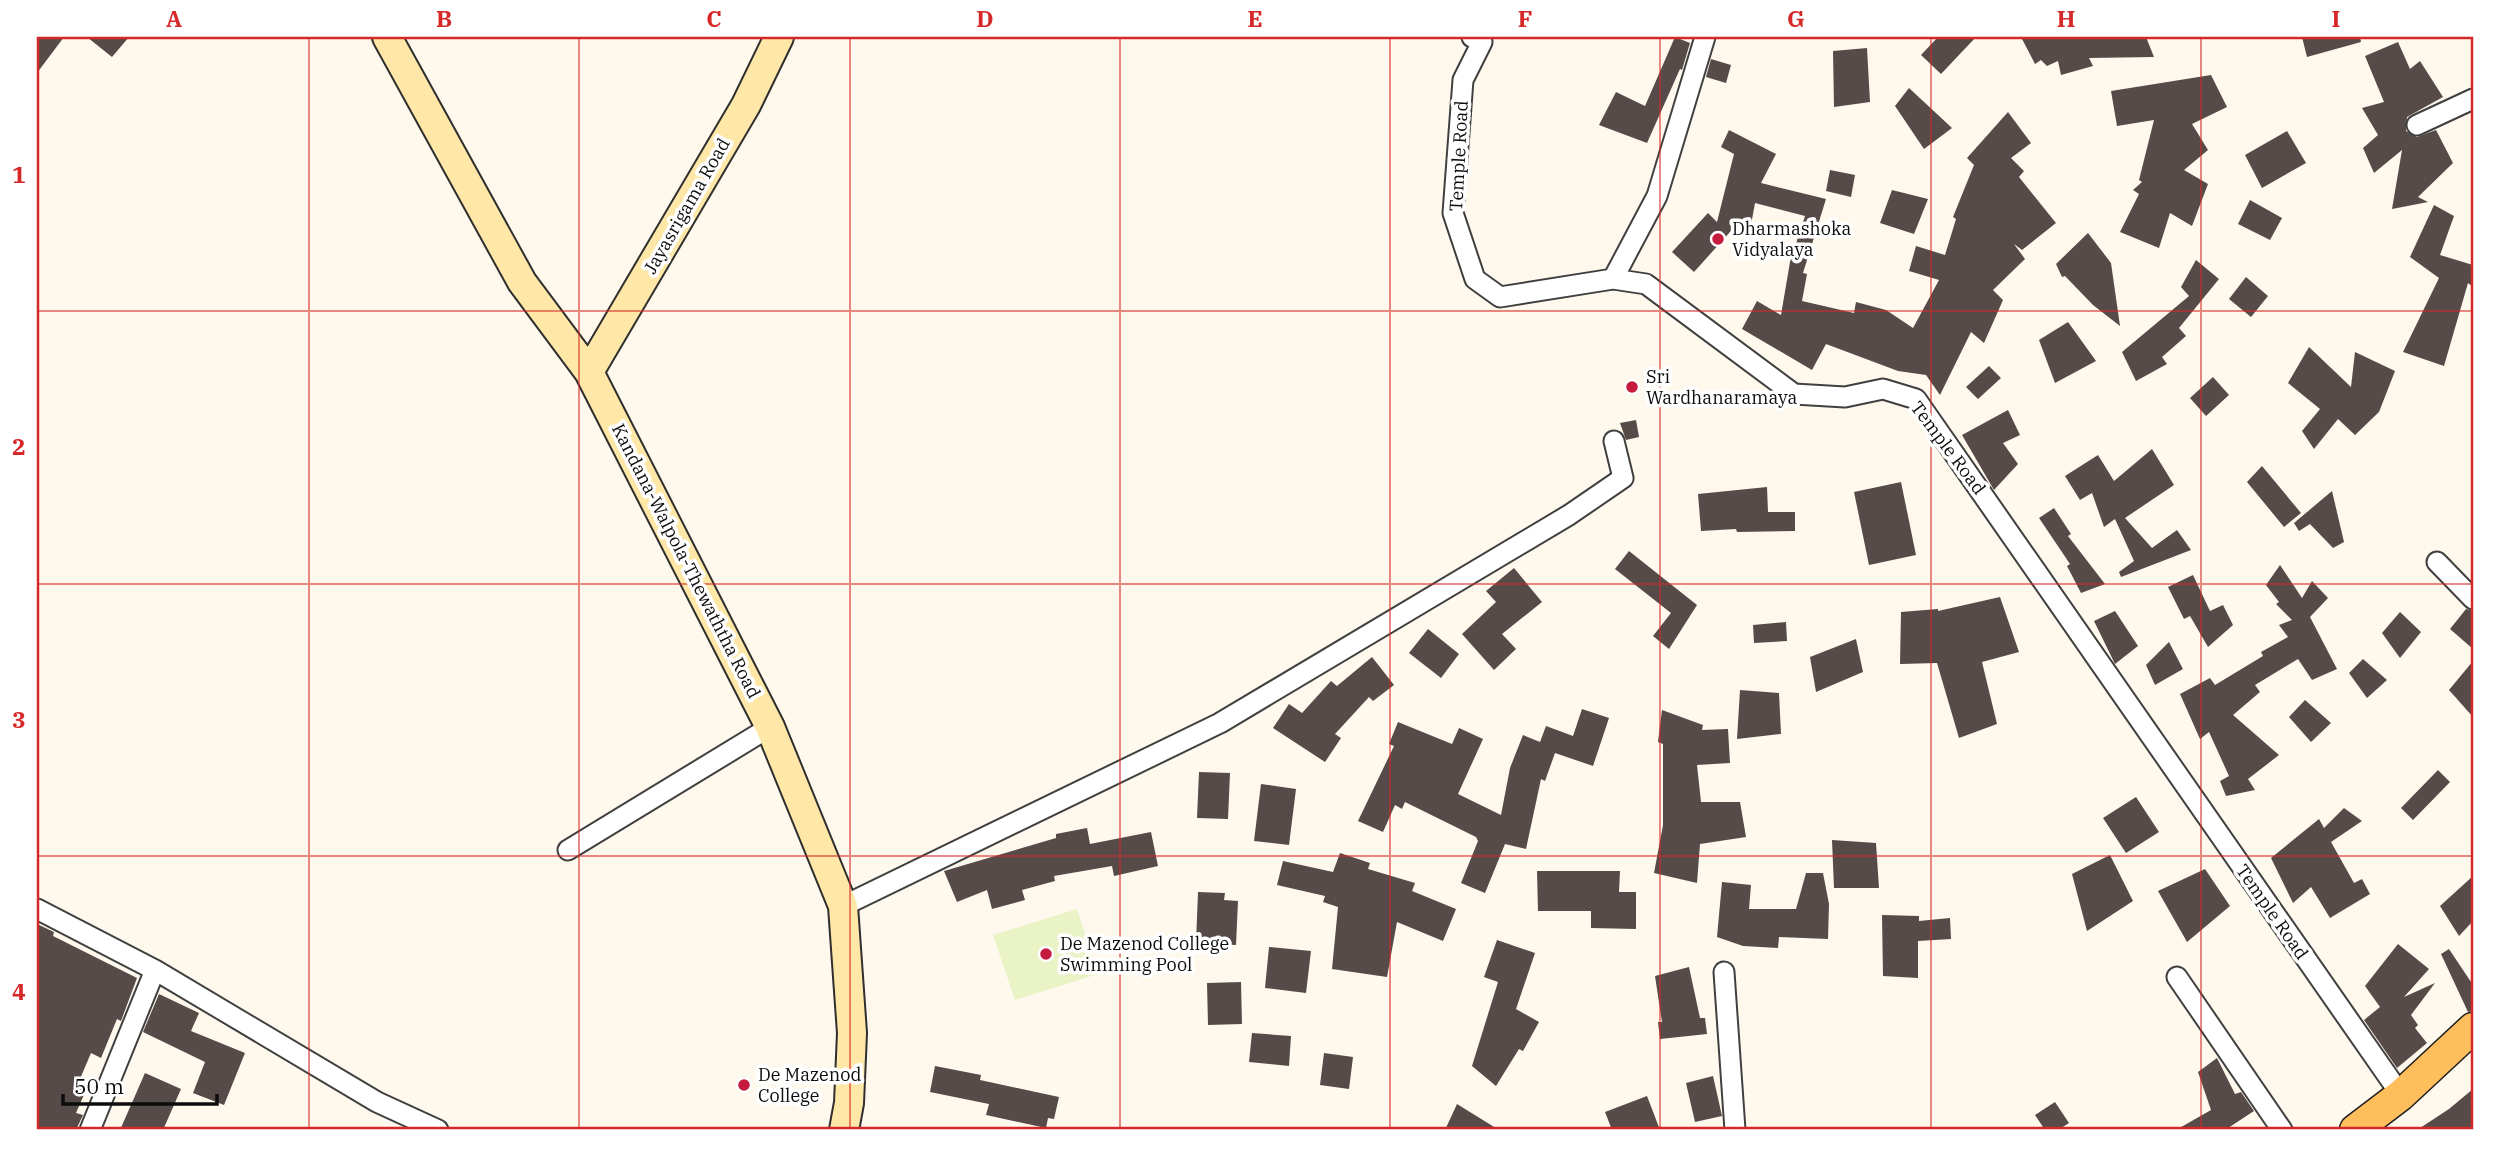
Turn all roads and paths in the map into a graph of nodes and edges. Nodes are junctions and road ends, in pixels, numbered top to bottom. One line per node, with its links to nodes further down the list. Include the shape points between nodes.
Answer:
1 (387, 37): 8 (street, Kandana-Walpola-Thewaththa Road, via 522,282)
2 (779, 37): 8 (street, Jayasrigama Road, via 746,105)
3 (1705, 37): 7 (street, via 1657,196)
4 (1477, 40): 7 (street, Temple Road, via 1463,80 1453,213 1475,279 1500,297)
5 (2473, 99): 6 (street)
6 (2417, 125)
7 (1613, 279): 20 (street, Temple Road, via 1646,284 1794,394 1845,397 1883,389 1916,399)
8 (589, 372): 12 (street, Kandana-Walpola-Thewaththa Road)
9 (1614, 441): 14 (street, via 1622,478 1569,515 1220,723)
10 (2437, 562): 11 (street)
11 (2473, 599)
12 (770, 727): 13 (street); 14 (street, Kandana-Walpola-Thewaththa Road)
13 (568, 850)
14 (843, 906): 23 (street, Kandana-Walpola-Thewaththa Road, via 852,1033)
15 (37, 909): 16 (street)
16 (155, 970): 21 (street); 22 (street, via 377,1102)
17 (1724, 972): 24 (street)
18 (2177, 977): 25 (street)
19 (2473, 1028): 20 (main road)
20 (2401, 1095): 26 (main road)
21 (90, 1130)
22 (438, 1130)
23 (844, 1130)
24 (1735, 1130)
25 (2282, 1130)
26 (2355, 1130)

